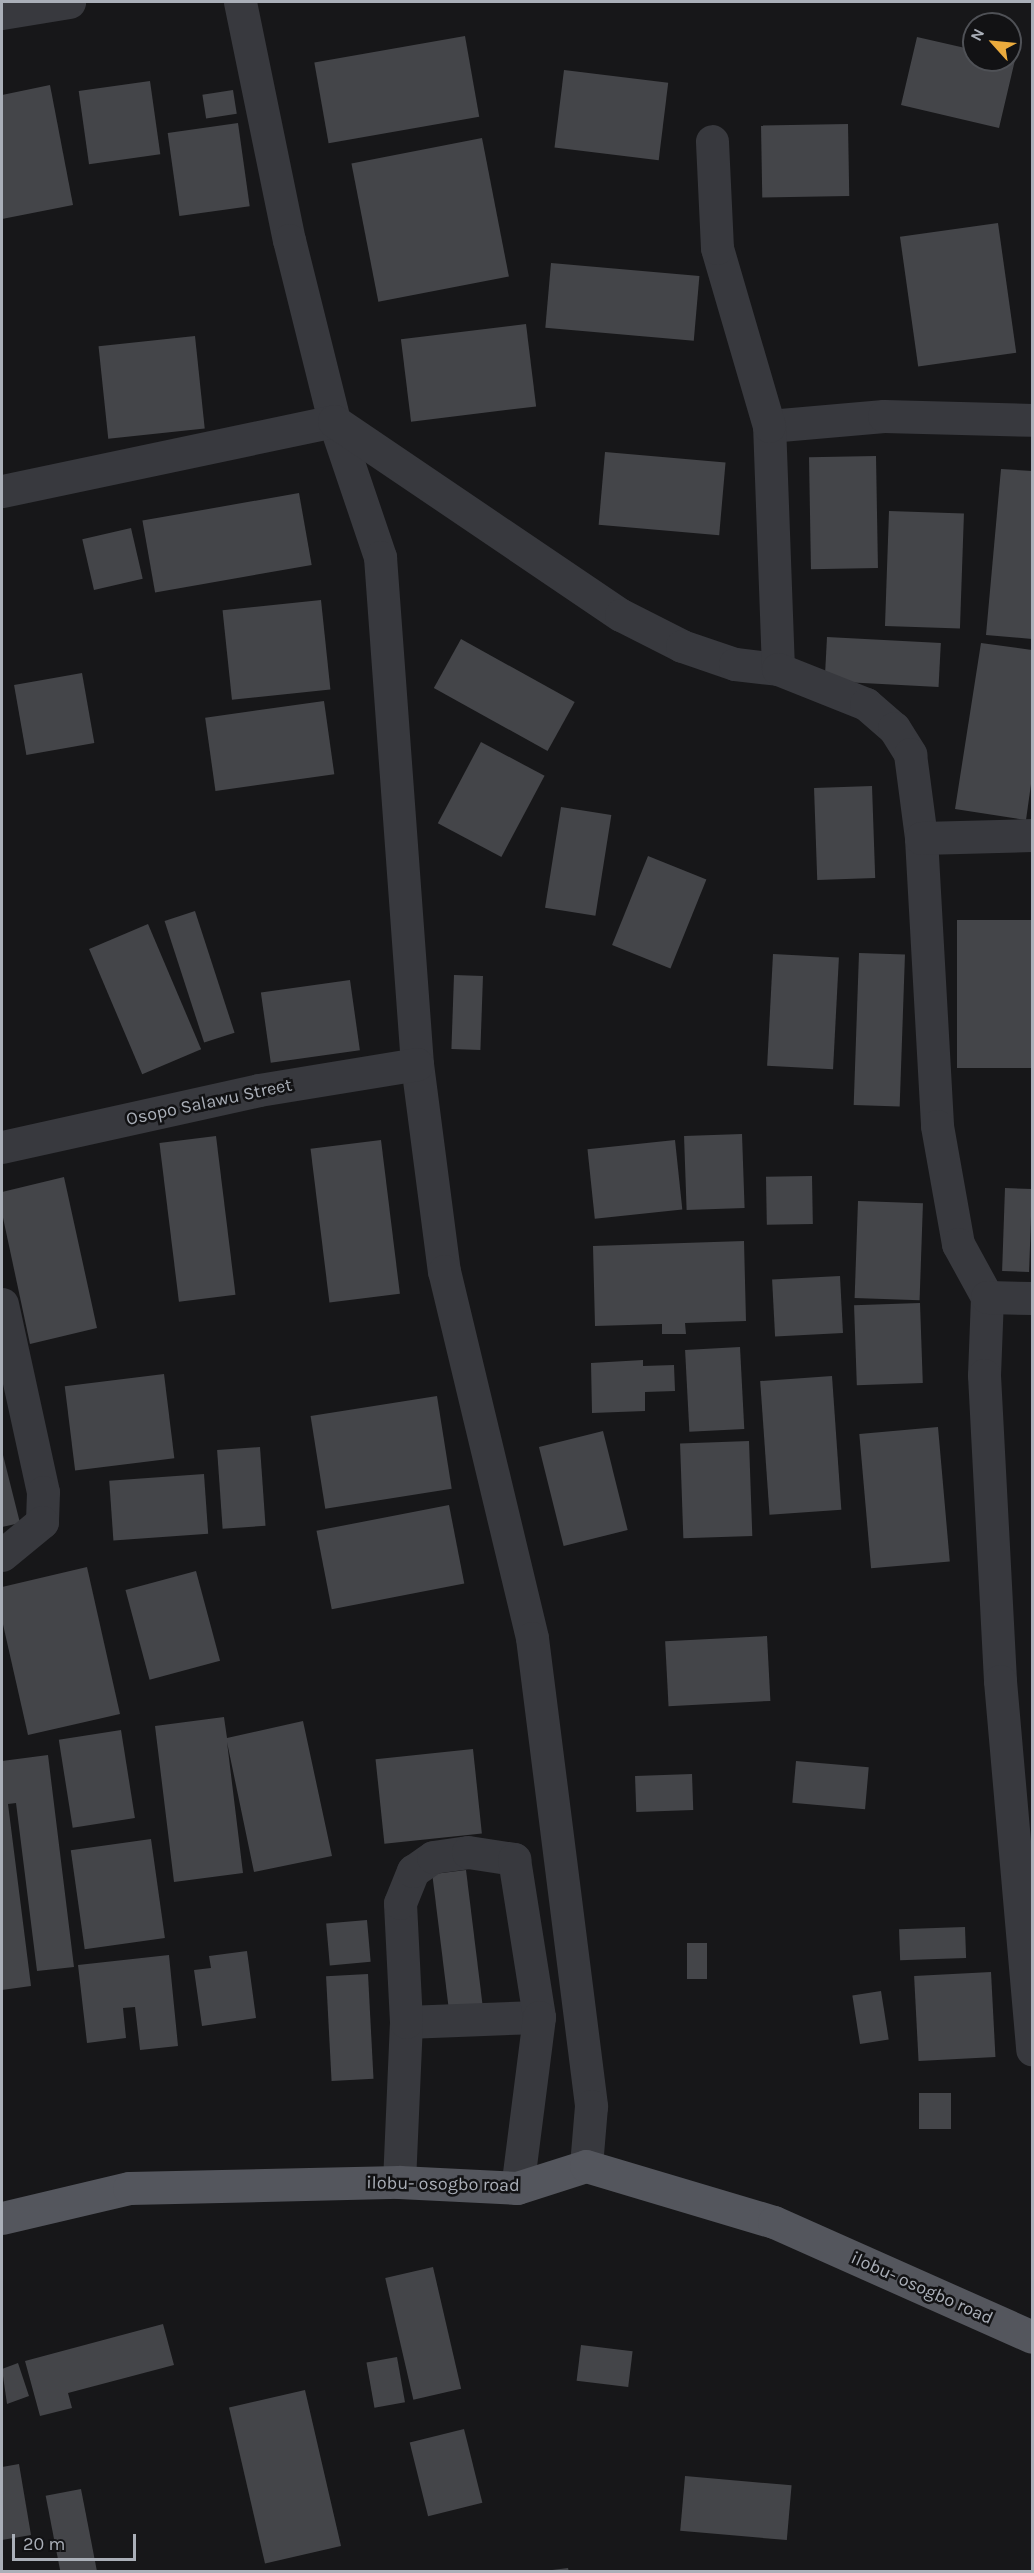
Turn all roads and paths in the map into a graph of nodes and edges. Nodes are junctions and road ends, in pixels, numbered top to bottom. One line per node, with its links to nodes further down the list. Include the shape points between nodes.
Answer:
1 (69, 2): 3 (street)
2 (240, 2): 6 (street, via 289,240)
3 (2, 14)
4 (712, 141): 7 (street, via 717,248)
5 (1032, 420): 7 (street, via 884,416)
6 (334, 421): 8 (street); 9 (street, via 621,615 682,646 735,664); 12 (street, via 380,557)
7 (768, 426): 9 (street)
8 (2, 491)
9 (778, 669): 11 (street, via 866,704 894,728 910,754)
10 (1032, 835): 11 (street)
11 (921, 838): 14 (street, via 937,1126 958,1244)
12 (417, 1064): 13 (street, Osopo Salawu Street, via 259,1090); 22 (street, via 444,1271 532,1638 591,2106)
13 (2, 1147)
14 (987, 1297): 15 (street); 18 (street, via 984,1375 1000,1681)
15 (1032, 1298)
16 (2, 1304): 17 (street, via 43,1492 42,1522)
17 (2, 1555)
18 (1025, 1855): 21 (street)
19 (539, 2018): 20 (street); 20 (street, via 514,1859 468,1852 433,1857 413,1871 400,1903); 24 (street)
20 (406, 2022): 23 (street)
21 (1032, 2050)
22 (586, 2166): 24 (main road, ilobu- osogbo road); 26 (main road, ilobu- osogbo road, via 774,2222)
23 (399, 2182): 24 (main road, ilobu- osogbo road); 25 (main road, ilobu- osogbo road, via 129,2188)
24 (517, 2188)
25 (2, 2218)
26 (1032, 2337)

